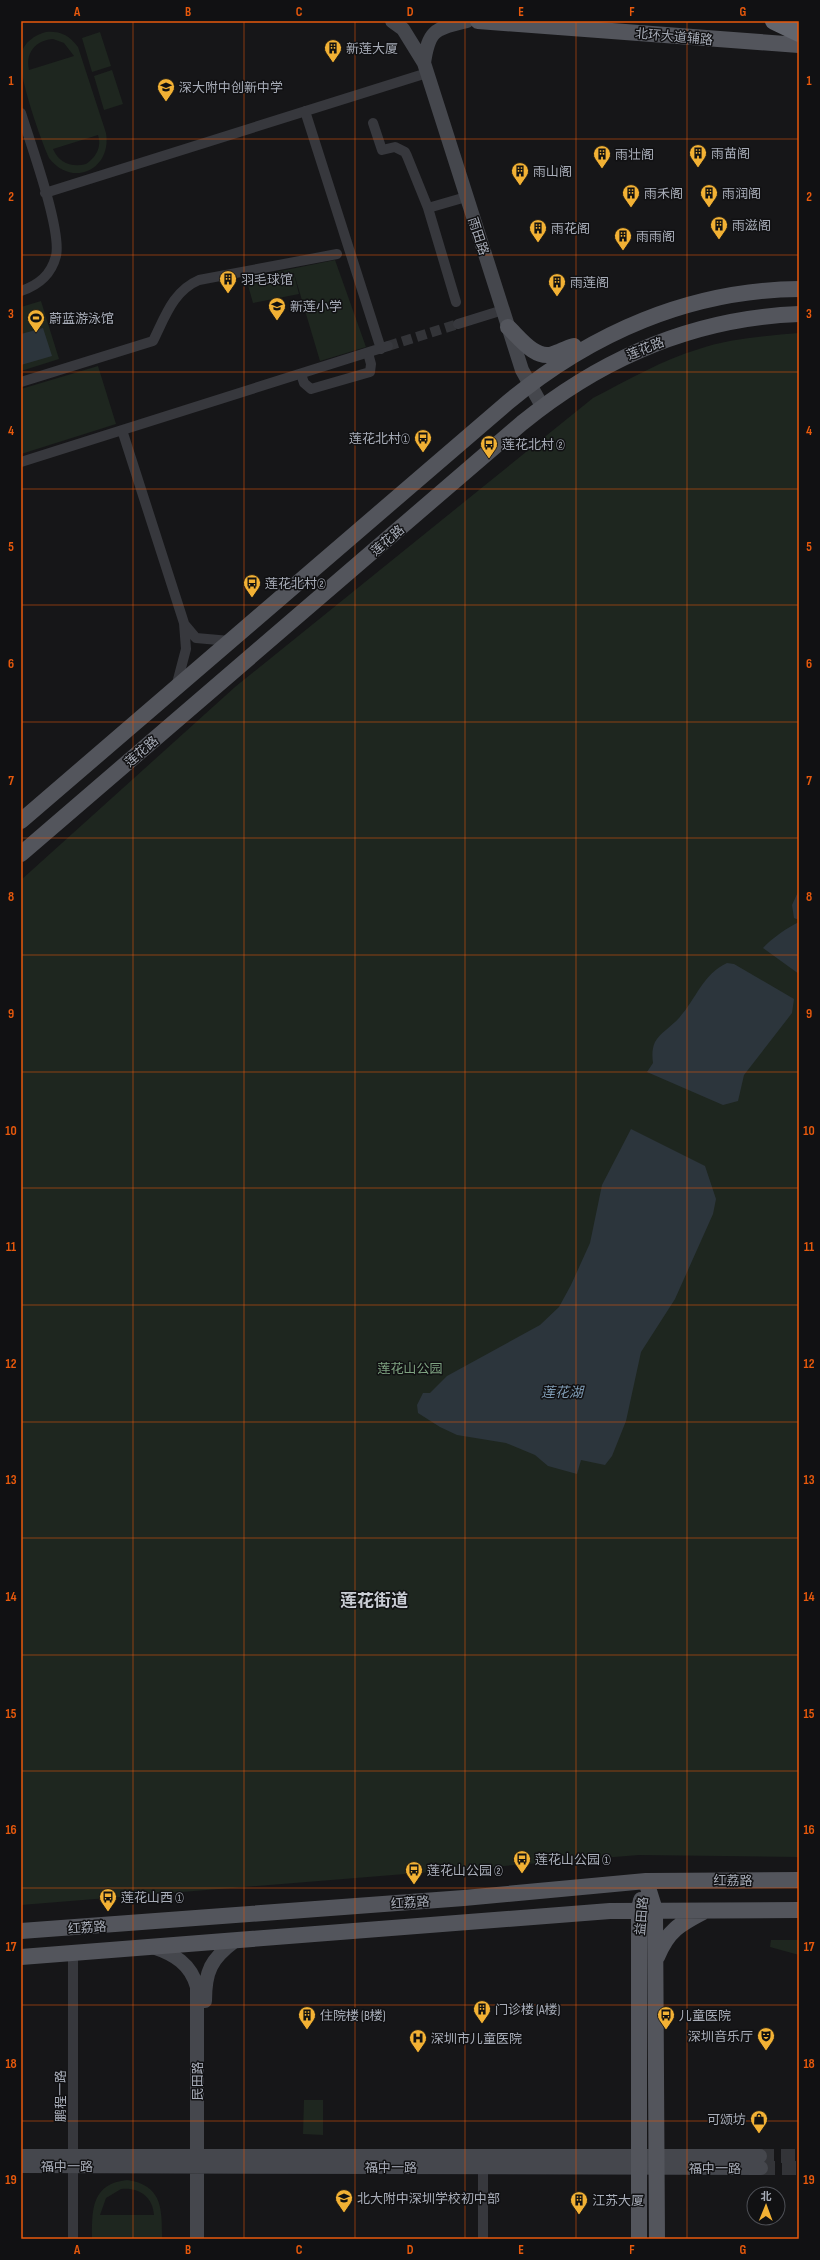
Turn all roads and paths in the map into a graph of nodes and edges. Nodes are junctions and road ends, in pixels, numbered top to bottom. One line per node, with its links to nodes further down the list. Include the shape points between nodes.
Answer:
1 (392, 21): 7 (street, 雨田路, via 403,29)
2 (467, 21): 7 (street, 雨田路, via 446,26 431,36 427,41)
3 (478, 21): 6 (main road, 北环大道辅路)
4 (774, 21): 5 (highway)
5 (799, 33)
6 (799, 45)
7 (425, 68): 8 (street); 12 (street, 雨田路)
8 (306, 111): 11 (street); 23 (street, via 385,348)
9 (21, 113): 11 (street)
10 (373, 123): 13 (street, via 382,150 395,147 405,152)
11 (45, 193): 16 (street, via 55,229 56,255 51,269 43,280)
12 (466, 197): 13 (street); 18 (street, 雨田路)
13 (428, 208): 17 (street)
14 (337, 254): 25 (street, via 199,280 176,296 153,340)
15 (799, 289): 22 (main road, 莲花路, via 761,290 710,298 652,316)
16 (21, 291)
17 (456, 302)
18 (503, 310): 20 (street); 21 (street, 雨田路)
19 (799, 314): 27 (main road, 莲花路, via 729,322 663,340 600,369)
20 (458, 324)
21 (508, 327): 22 (main road, via 531,348 542,354 553,354); 26 (street, 雨田路, via 522,370)
22 (597, 341): 26 (main road, 莲花路)
23 (368, 353): 24 (street); 24 (street, via 370,372 311,389 304,383)
24 (301, 374): 28 (street)
25 (21, 382)
26 (530, 384): 27 (street, 雨田路); 31 (main road, 莲花路)
27 (542, 406): 34 (main road, 莲花路)
28 (122, 430): 29 (street); 30 (street)
29 (21, 462)
30 (184, 623): 31 (street, via 196,638); 32 (street, via 186,649)
31 (230, 641): 32 (main road, 莲花路)
32 (175, 688): 33 (main road, 莲花路)
33 (21, 821)
34 (21, 854)
35 (799, 1880): 36 (main road, 红荔路)
36 (646, 1881): 37 (main road, 益田路); 40 (main road, 红荔路, via 464,1898)
37 (647, 1910): 38 (main road, 红荔路); 41 (main road, 红荔路); 45 (main road, 益田路); 49 (main road, 益田路)
38 (706, 1910): 39 (main road, 红荔路); 45 (main road, via 673,1929 664,1940)
39 (799, 1910)
40 (21, 1932)
41 (235, 1941): 42 (main road, 红荔路); 48 (street, 民田路, via 215,1959 206,1983)
42 (153, 1947): 43 (main road, 红荔路); 48 (street, 民田路, via 180,1959 192,1974 197,1987)
43 (73, 1953): 44 (main road, 红荔路); 47 (street, 鹏程一路)
44 (21, 1957)
45 (656, 1960): 50 (main road, 益田路)
46 (21, 2156): 47 (street, 福中一路)
47 (73, 2161): 48 (street, 福中一路); 52 (street, 福中一路); 54 (street, 鹏程一路)
48 (201, 2161): 49 (street, 福中一路); 53 (street, 福中一路); 55 (street, 民田路); 56 (street, 民田路)
49 (639, 2162): 50 (street, 福中一路); 53 (street, 福中一路); 58 (main road, 益田路)
50 (657, 2162): 51 (street, 福中一路); 59 (main road, 益田路)
51 (761, 2162)
52 (21, 2166)
53 (483, 2167): 57 (street)
54 (73, 2239)
55 (197, 2239)
56 (206, 2239)
57 (483, 2239)
58 (639, 2239)
59 (657, 2239)

